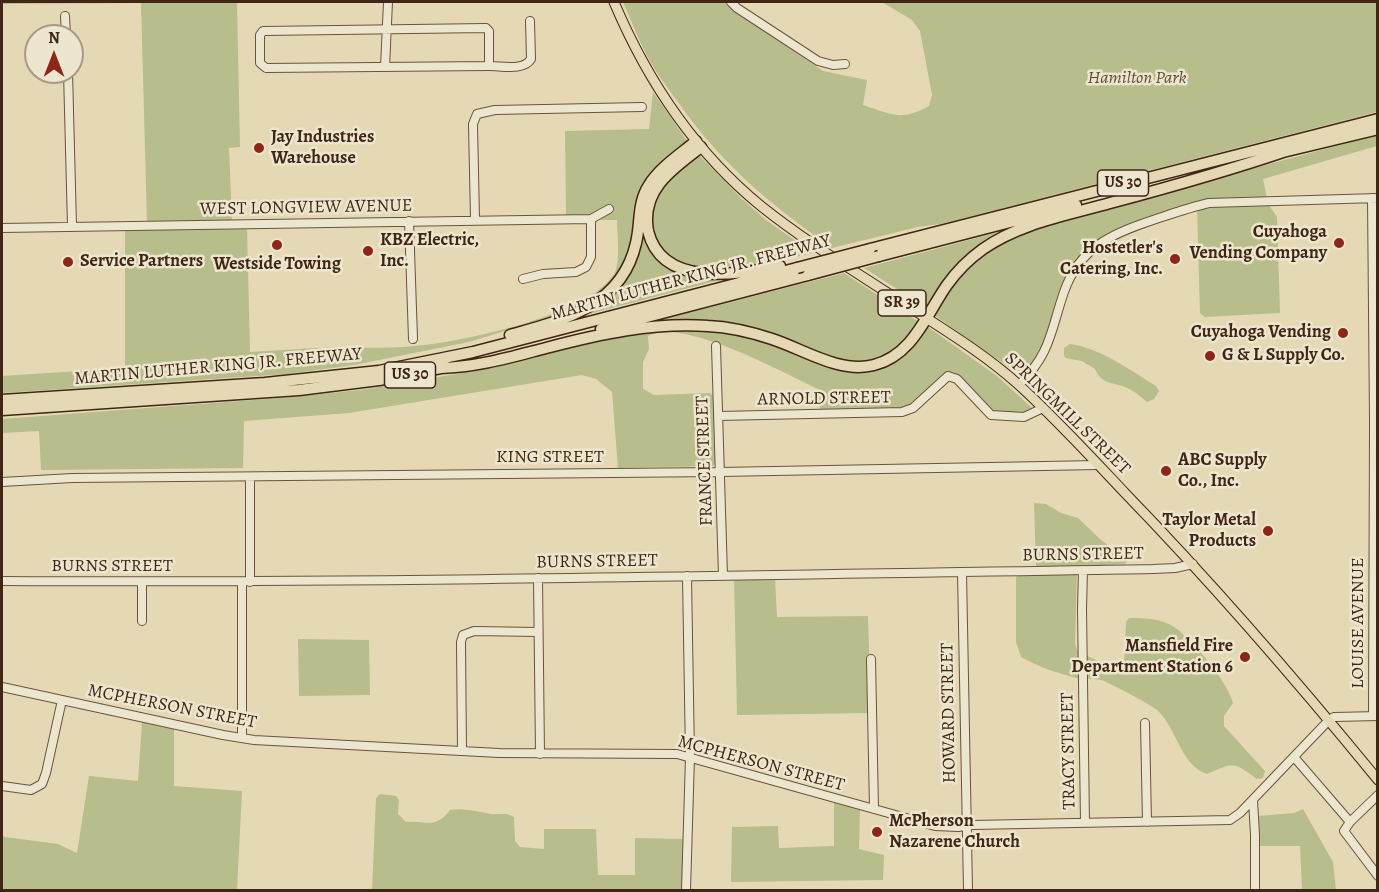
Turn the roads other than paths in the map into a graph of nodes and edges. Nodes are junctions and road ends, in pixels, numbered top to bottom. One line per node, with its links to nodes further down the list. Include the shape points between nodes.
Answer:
1 (388, 2): 7 (street)
2 (614, 2): 15 (main road, SPRINGMILL STREET / SR 39, via 649,73)
3 (731, 2): 8 (street, via 818,62)
4 (65, 16): 6 (street)
5 (530, 21): 9 (street, via 532,54 528,64)
6 (65, 24)
7 (387, 30): 9 (street, via 488,29); 10 (street); 10 (street, via 263,31 260,35 260,63 266,68)
8 (845, 64)
9 (489, 66): 10 (street)
10 (385, 67)
11 (68, 84): 22 (street)
12 (642, 107): 20 (street, via 495,110 477,114 473,124)
13 (1377, 119): 24 (highway, MARTIN LUTHER KING JR. FREEWAY / US 30, bridge)
14 (1377, 129): 16 (highway, MARTIN LUTHER KING JR. FREEWAY / US 30)
15 (698, 144): 24 (highway, via 652,195 647,222 658,251 675,266 705,273); 27 (main road, SPRINGMILL STREET / SR 39, via 778,220); 31 (highway, via 648,185 629,264 611,290 594,304 528,330)
16 (1289, 150): 27 (highway, via 1005,236 961,268); 30 (highway, MARTIN LUTHER KING JR. FREEWAY / US 30, bridge)
17 (1375, 198): 26 (street, LOUISE AVENUE); 32 (street, via 1209,203 1111,236 1078,265 1064,292 1042,358)
18 (609, 209): 19 (street, WEST LONGVIEW AVENUE)
19 (591, 219): 20 (street, WEST LONGVIEW AVENUE); 25 (street, via 591,257 586,267 576,272)
20 (476, 220): 21 (street, WEST LONGVIEW AVENUE)
21 (409, 221): 22 (street, WEST LONGVIEW AVENUE); 28 (street)
22 (72, 226): 23 (street, WEST LONGVIEW AVENUE)
23 (2, 228)
24 (795, 266): 31 (highway, MARTIN LUTHER KING JR. FREEWAY / US 30, via 457,356)
25 (524, 279)
26 (1375, 302): 37 (street, LOUISE AVENUE)
27 (927, 319): 30 (highway, via 896,355 873,366 840,365 753,333 692,325 602,334 468,368); 32 (main road, SPRINGMILL STREET / SR 39)
28 (413, 339)
29 (716, 346): 36 (street, FRANCE STREET)
30 (441, 368): 35 (highway, MARTIN LUTHER KING JR. FREEWAY / US 30, via 299,390)
31 (324, 378): 33 (highway, MARTIN LUTHER KING JR. FREEWAY / US 30)
32 (1019, 385): 34 (main road, SPRINGMILL STREET / SR 39)
33 (2, 400)
34 (1043, 408): 36 (street, ARNOLD STREET, via 1024,417 991,415 957,379 948,376 913,408 902,412); 38 (main road, SPRINGMILL STREET / SR 39)
35 (2, 410)
36 (718, 416): 39 (street, FRANCE STREET)
37 (1376, 422): 42 (street, LOUISE AVENUE)
38 (1098, 465): 39 (street, KING STREET); 43 (main road, SPRINGMILL STREET / SR 39)
39 (720, 472): 40 (street, KING STREET); 47 (street, FRANCE STREET)
40 (250, 477): 41 (street, KING STREET, via 72,477); 51 (street)
41 (2, 482)
42 (1376, 529): 57 (street, LOUISE AVENUE)
43 (1193, 564): 44 (street, BURNS STREET, via 1175,568); 58 (main road, SPRINGMILL STREET / SR 39)
44 (1083, 570): 45 (street, BURNS STREET); 72 (street, TRACY STREET)
45 (962, 572): 47 (street, BURNS STREET); 73 (street, HOWARD STREET)
46 (687, 576): 47 (street, BURNS STREET); 48 (street, BURNS STREET); 63 (street)
47 (723, 576)
48 (538, 578): 51 (street, BURNS STREET); 53 (street)
49 (2, 581): 50 (street, BURNS STREET)
50 (142, 582): 51 (street, BURNS STREET); 52 (street)
51 (246, 582): 60 (street)
52 (142, 621)
53 (538, 632): 61 (street, via 474,632 462,638); 62 (street)
54 (872, 659): 69 (street)
55 (2, 687): 56 (street, MCPHERSON STREET)
56 (62, 700): 60 (street, MCPHERSON STREET); 66 (street, via 42,784 31,790)
57 (1375, 716): 58 (street)
58 (1329, 720): 64 (street, MCPHERSON STREET); 65 (main road, SPRINGMILL STREET / SR 39)
59 (1145, 723): 70 (street)
60 (242, 738): 61 (street, MCPHERSON STREET)
61 (462, 751): 62 (street, MCPHERSON STREET)
62 (540, 754): 63 (street, MCPHERSON STREET)
63 (690, 757): 69 (street, MCPHERSON STREET); 75 (street)
64 (1294, 757): 68 (street, MCPHERSON STREET); 71 (street)
65 (1377, 780)
66 (2, 786)
67 (1377, 795): 71 (street)
68 (1253, 800): 70 (street, MCPHERSON STREET, via 1230,820); 77 (street)
69 (874, 809): 73 (street, MCPHERSON STREET, via 940,827)
70 (1147, 822): 72 (street, MCPHERSON STREET)
71 (1350, 822): 74 (street, via 1344,831)
72 (1085, 823): 73 (street, MCPHERSON STREET)
73 (966, 825): 76 (street, HOWARD STREET)
74 (1377, 876)
75 (686, 891)
76 (968, 891)
77 (1255, 891)

